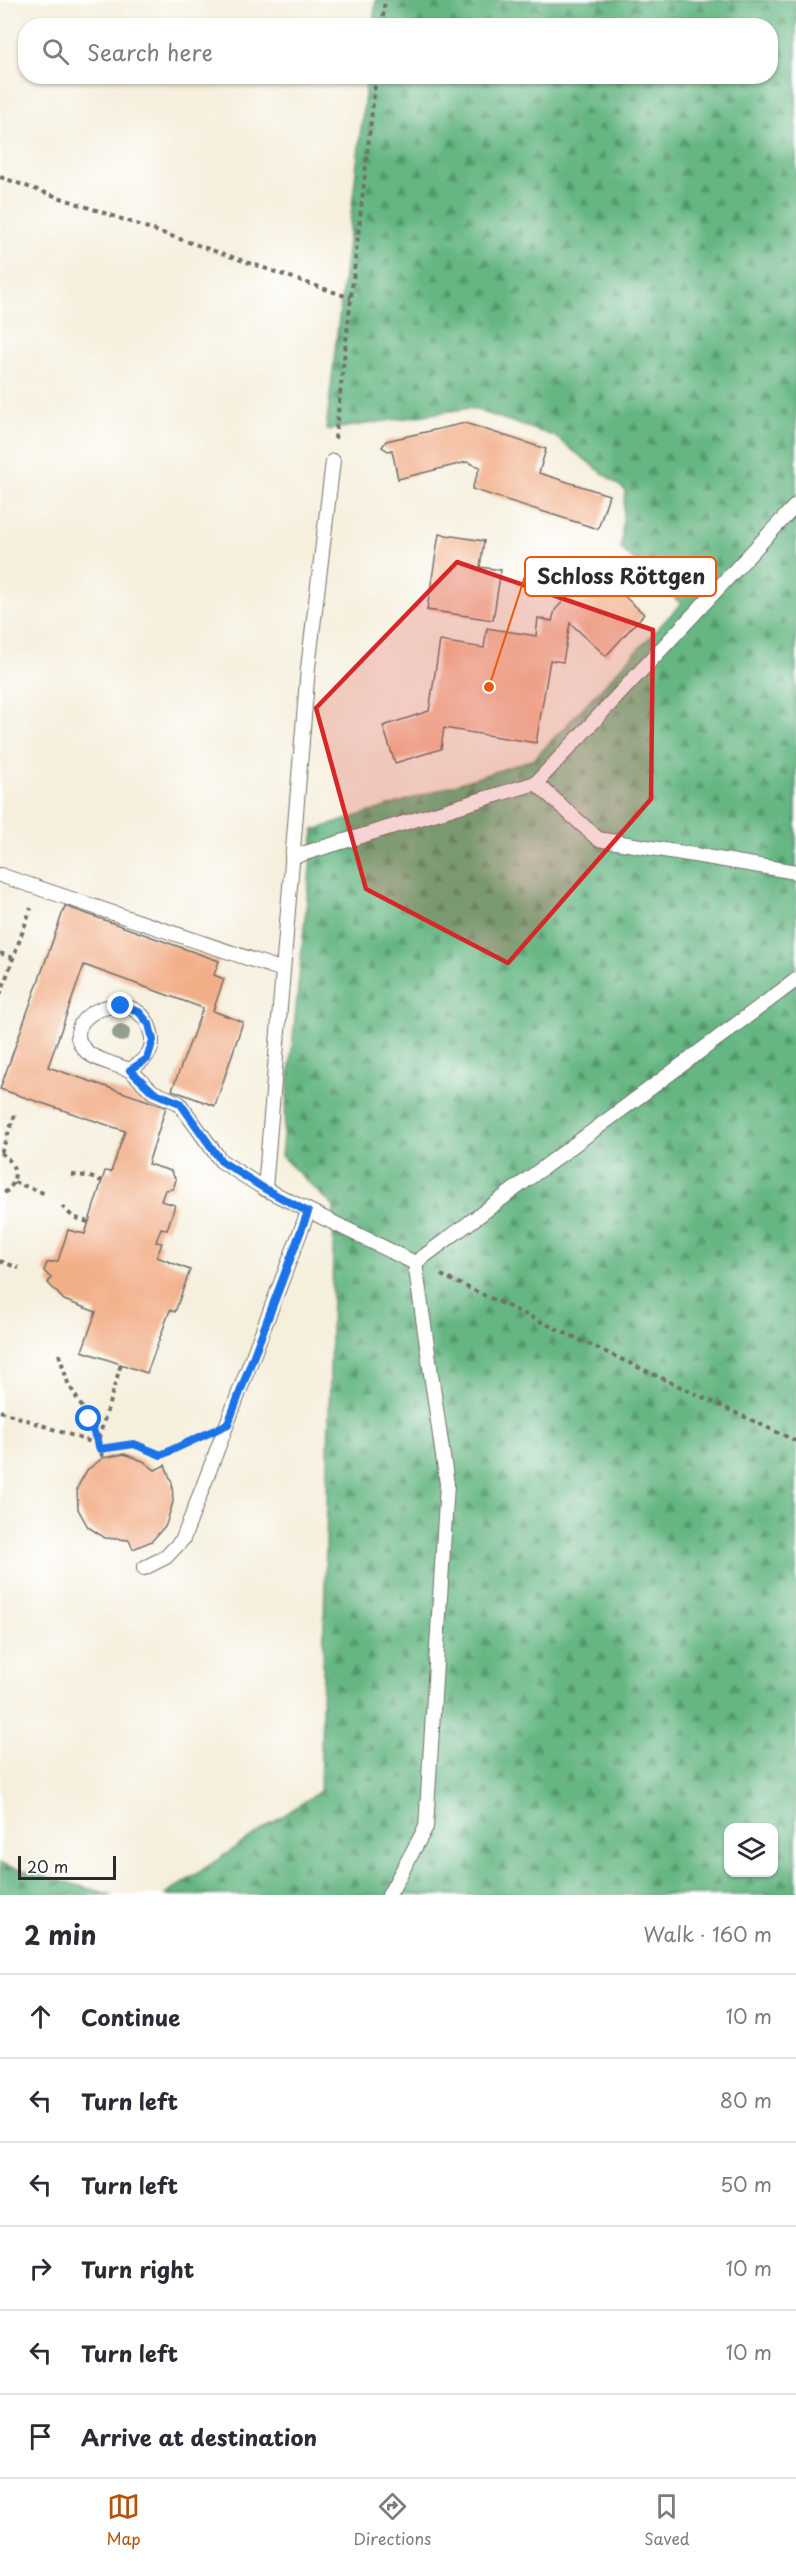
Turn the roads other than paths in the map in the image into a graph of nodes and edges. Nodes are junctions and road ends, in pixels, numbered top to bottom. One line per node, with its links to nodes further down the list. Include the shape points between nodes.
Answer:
1 (333, 461): 4 (lane, via 308,668)
2 (796, 505): 3 (lane)
3 (536, 783): 4 (lane); 5 (lane, via 598,839)
4 (292, 857): 7 (lane)
5 (796, 872)
6 (0, 875): 7 (lane)
7 (283, 970): 10 (lane)
8 (796, 980): 12 (lane)
9 (130, 1070): 9 (lane, via 147,1059 153,1040 149,1024 139,1012 121,1006 103,1006 88,1014 80,1027 79,1040 87,1053); 10 (lane, via 153,1092 180,1103 221,1161)
10 (265, 1189): 11 (lane)
11 (308, 1212): 12 (lane); 13 (lane, via 183,1539 166,1557)
12 (415, 1263): 14 (lane, via 447,1484 426,1827)
13 (144, 1568)
14 (389, 1895)

